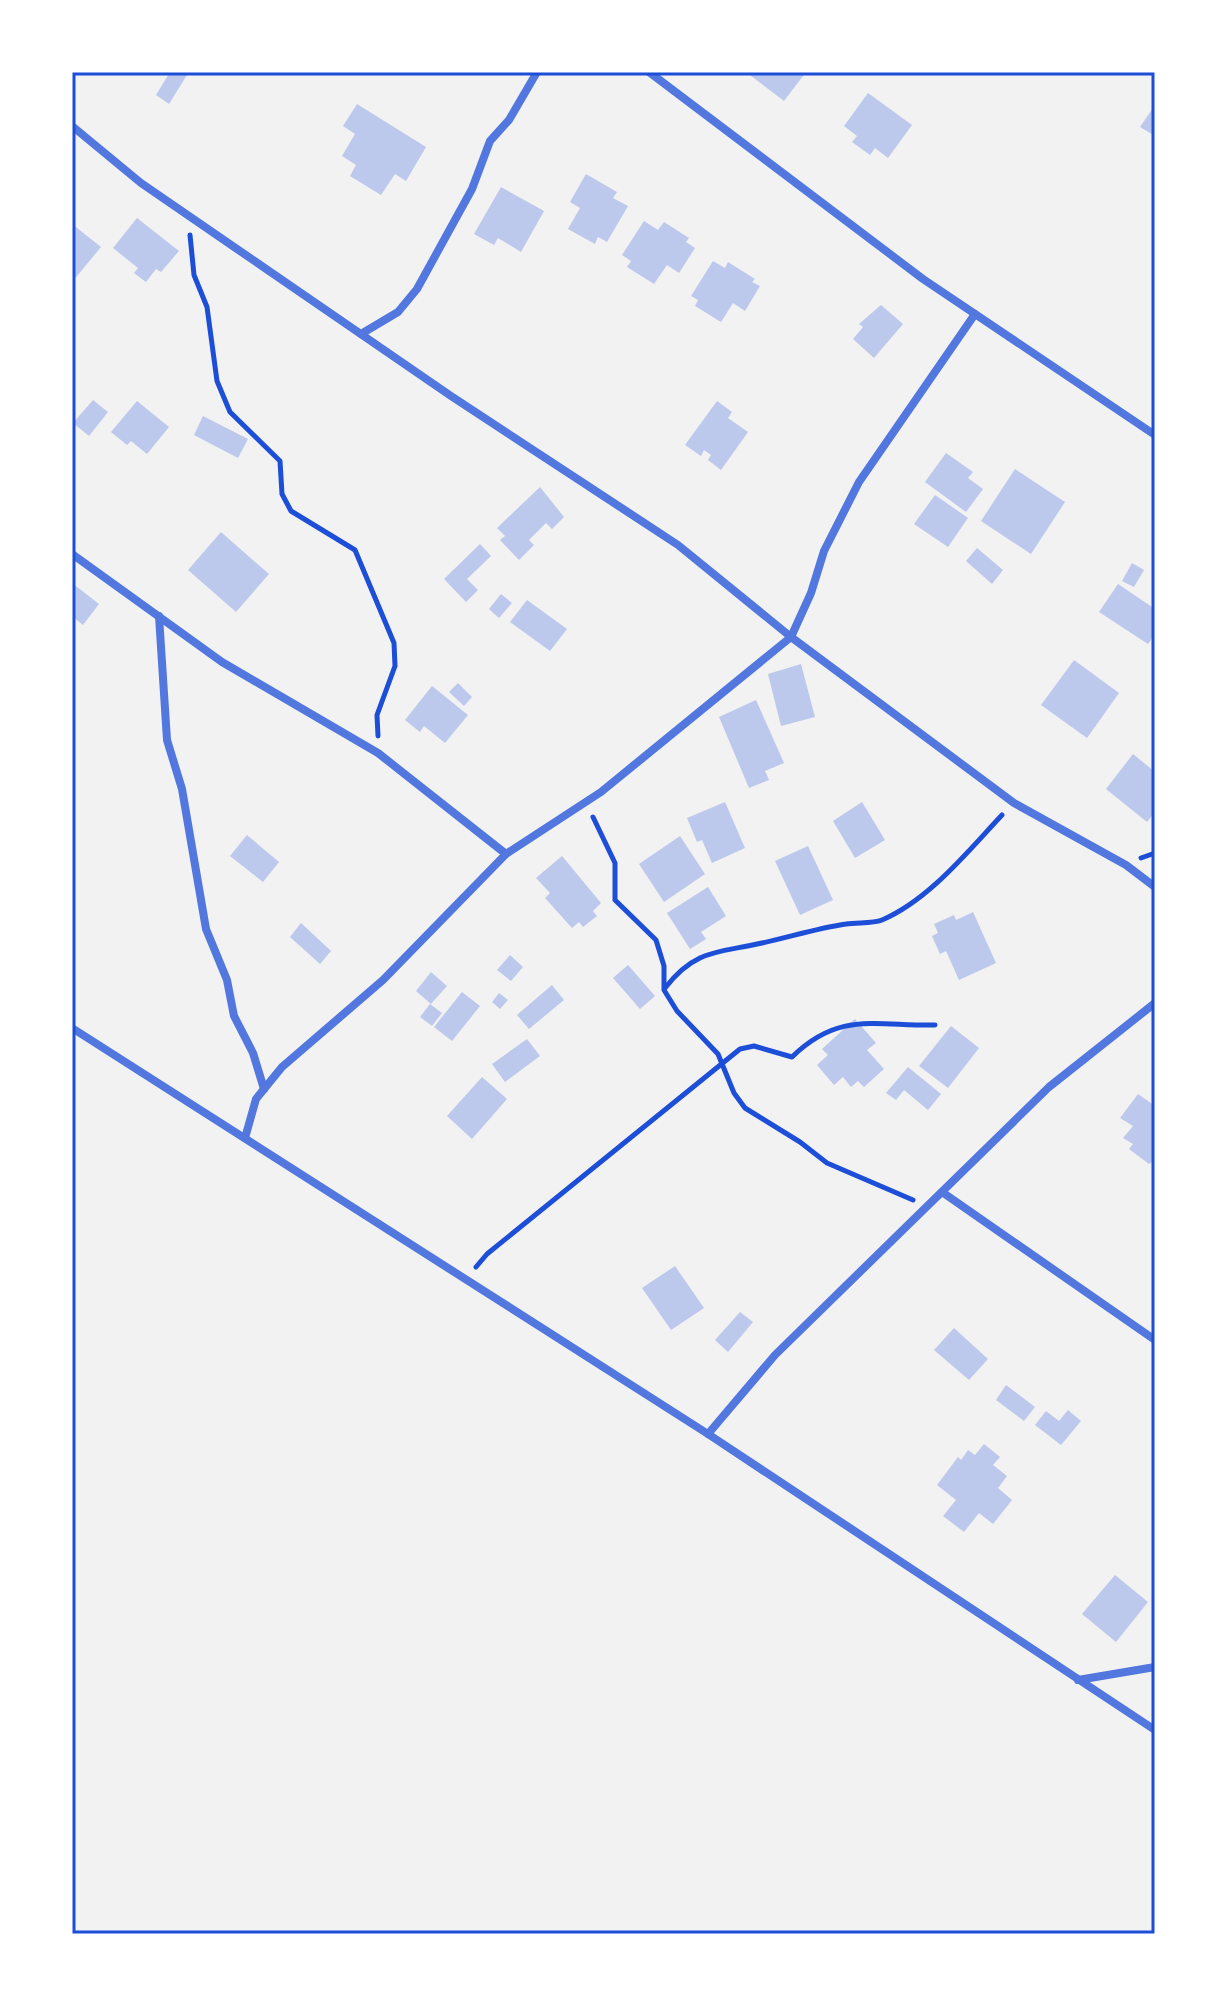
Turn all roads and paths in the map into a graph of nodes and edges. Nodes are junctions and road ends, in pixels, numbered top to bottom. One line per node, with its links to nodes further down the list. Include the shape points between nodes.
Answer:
1 (537, 72): 6 (street, via 490,141 472,189 417,289 398,312)
2 (649, 72): 5 (street)
3 (72, 126): 4 (street)
4 (187, 214): 6 (street); 11 (path, via 217,381 230,412 280,461 282,494 291,511 355,550 394,643 395,666 377,715)
5 (975, 314): 7 (street); 10 (street, via 859,482 824,551)
6 (361, 334): 10 (street, via 678,545)
7 (1155, 435)
8 (72, 554): 9 (street)
9 (159, 616): 11 (street, via 222,662); 21 (street, via 167,740 182,789 206,929)
10 (791, 637): 12 (street); 13 (street)
11 (378, 753): 14 (street)
12 (586, 802): 14 (street); 16 (path, via 615,863 615,900 656,940)
13 (1014, 803): 15 (street, via 1126,865); 16 (path, via 963,857 880,921 724,947 696,959)
14 (506, 854): 21 (street, via 383,980 282,1067)
15 (1155, 887)
16 (664, 990): 20 (path)
17 (1155, 1003): 23 (street, via 1049,1087)
18 (935, 1025): 20 (path, via 856,1023 829,1029 792,1057 754,1046)
19 (72, 1028): 22 (street)
20 (722, 1061): 24 (path, via 734,1093 762,1119 851,1176); 25 (path, via 487,1254)
21 (264, 1089): 22 (street)
22 (245, 1138): 25 (street)
23 (942, 1192): 24 (street); 26 (street)
24 (928, 1206): 27 (street, via 775,1355)
25 (465, 1280): 27 (street)
26 (1155, 1340)
27 (708, 1434): 29 (street)
28 (1155, 1667): 29 (street)
29 (1078, 1680): 30 (street)
30 (1155, 1730)

